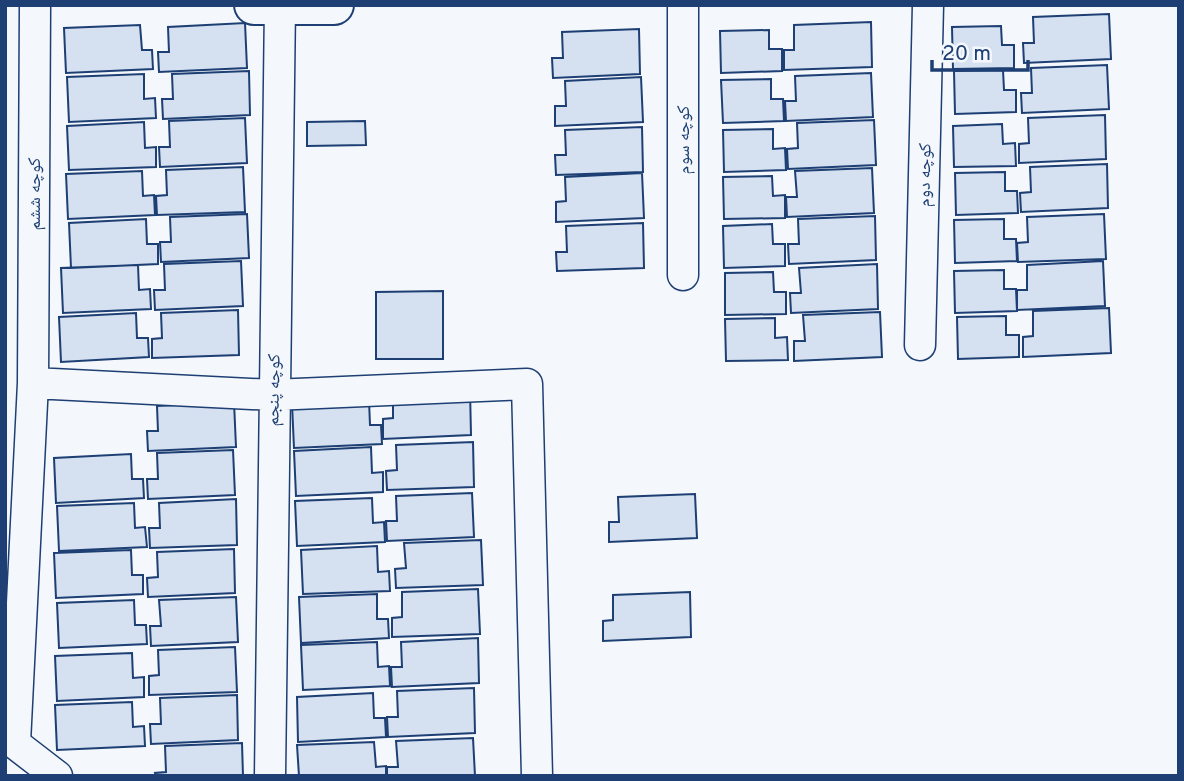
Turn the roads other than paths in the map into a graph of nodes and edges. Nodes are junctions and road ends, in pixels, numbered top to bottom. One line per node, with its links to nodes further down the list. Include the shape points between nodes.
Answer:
1 (34, 5): 8 (street, کوچه ششم)
2 (334, 5): 5 (street)
3 (683, 5): 6 (street, کوچه سوم)
4 (928, 5): 7 (street, کوچه دوم)
5 (271, 6): 9 (street, کوچه پنجم)
6 (683, 275)
7 (920, 345)
8 (33, 383): 9 (street); 10 (street, کوچه ششم)
9 (273, 395): 12 (street, کوچه پنجم); 13 (street, via 527,384)
10 (10, 740): 11 (street)
11 (57, 776)
12 (270, 776)
13 (537, 776)

